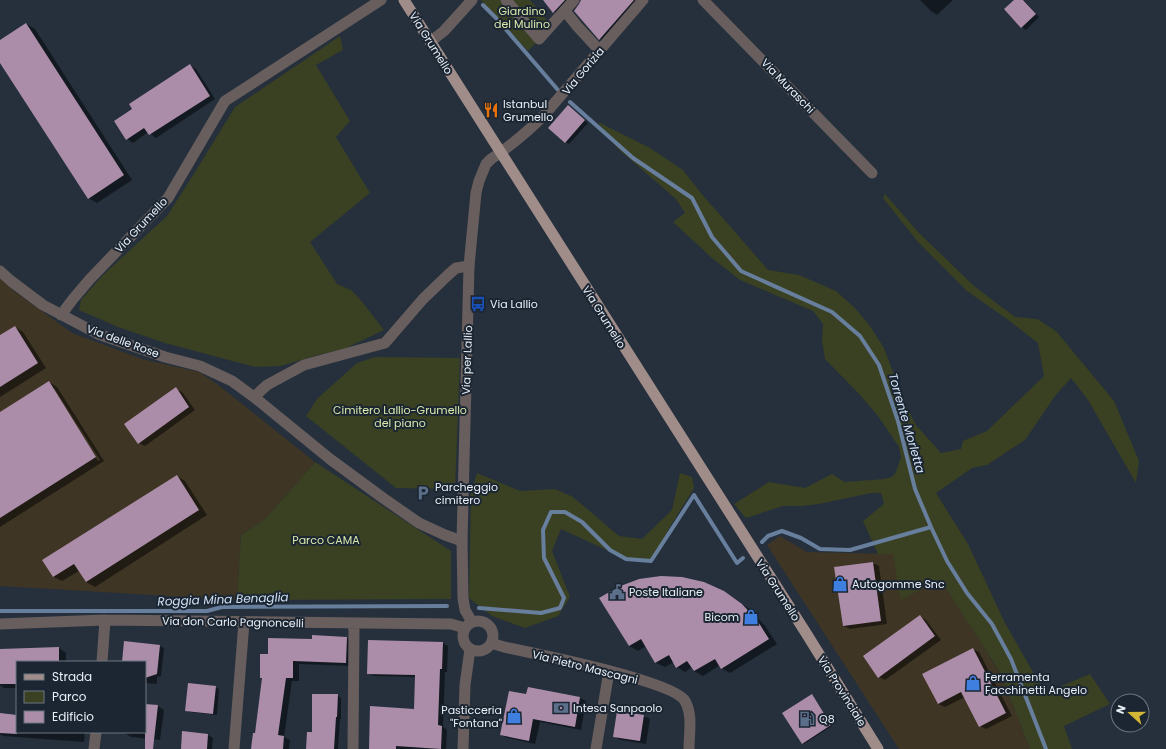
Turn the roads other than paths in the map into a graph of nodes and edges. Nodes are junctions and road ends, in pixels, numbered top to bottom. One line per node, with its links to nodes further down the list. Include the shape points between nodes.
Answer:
1 (381, 0): 15 (street, Via Grumello, via 225,101 168,198 90,279)
2 (404, 0): 9 (main road, Via Grumello)
3 (472, 0): 9 (street, via 444,31)
4 (506, 0): 8 (street, via 539,39)
5 (574, 0): 8 (street)
6 (643, 0): 10 (street, Via Gorizia)
7 (703, 0): 12 (street, Via Muraschi)
8 (564, 10): 10 (street)
9 (430, 42): 11 (main road, Via Grumello)
10 (600, 51): 11 (street, Via Gorizia, via 541,119)
11 (500, 153): 13 (street, Via per Lallio, via 486,164 479,180); 23 (main road, Via Grumello)
12 (872, 173)
13 (469, 266): 16 (street, via 456,268 449,274 423,299 385,343 304,365 267,385); 17 (street, Via per Lallio)
14 (0, 271): 15 (street, Via delle Rose, via 29,295)
15 (61, 315): 16 (street, Via delle Rose, via 98,334 200,366 232,381)
16 (254, 397): 17 (street, Via delle Rose, via 382,498 420,523)
17 (462, 541): 22 (street, Via per Lallio, via 463,598)
18 (105, 620): 19 (street, Via don Carlo Pagnoncelli); 21 (street, Via don Carlo Pagnoncelli); 26 (street)
19 (244, 622): 20 (street, Via don Carlo Pagnoncelli); 30 (street)
20 (352, 623): 22 (street, Via don Carlo Pagnoncelli); 31 (street)
21 (0, 624)
22 (468, 625): 24 (street, via 478,621 484,622 492,631); 25 (street, via 463,633 463,640)
23 (806, 633): 35 (main road, Via Provinciale)
24 (491, 643): 25 (street, via 482,651); 27 (street, Via Pietro Mascagni)
25 (470, 649): 32 (street, via 465,685)
26 (102, 661)
27 (609, 671): 33 (street); 34 (street, Via Pietro Mascagni, via 659,687 684,700 690,715)
28 (96, 733): 29 (street)
29 (94, 749)
30 (234, 749)
31 (353, 749)
32 (463, 749)
33 (596, 749)
34 (689, 749)
35 (878, 749)

